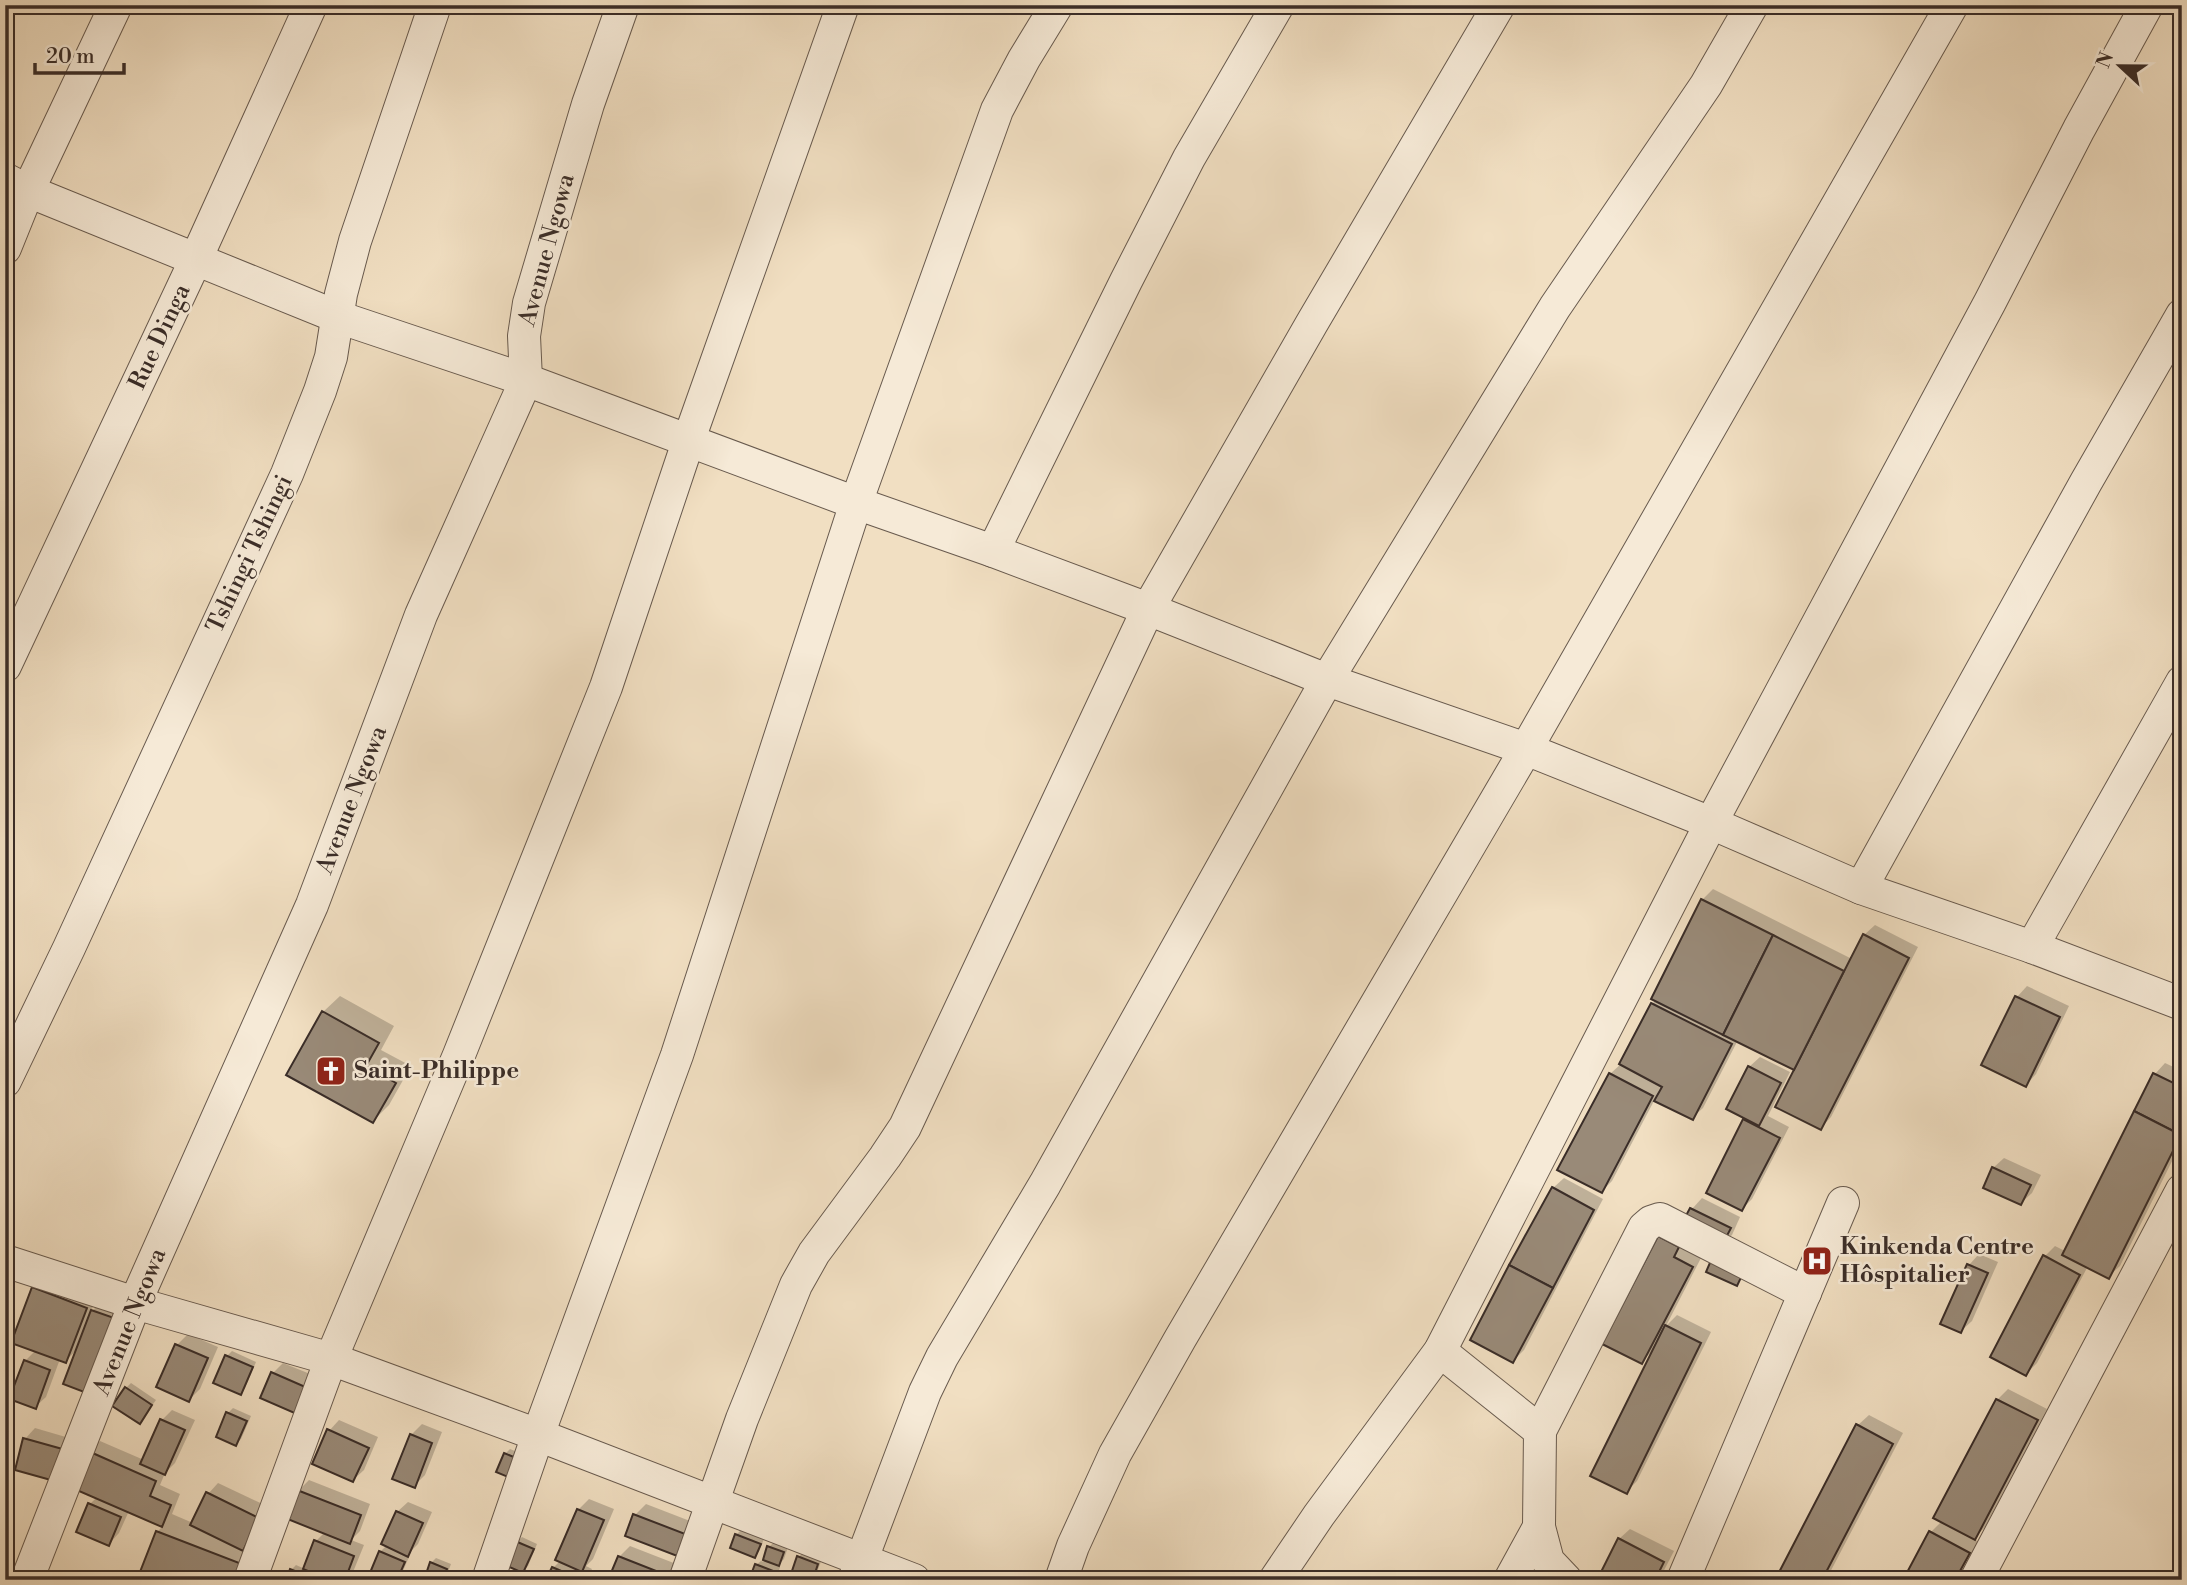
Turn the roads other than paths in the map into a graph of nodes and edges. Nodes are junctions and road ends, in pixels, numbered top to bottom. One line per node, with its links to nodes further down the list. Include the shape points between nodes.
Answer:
1 (116, 5): 12 (street)
2 (311, 5): 14 (street, Rue Dinga)
3 (435, 5): 16 (street, Tshingi Tshingi, via 355,240)
4 (623, 5): 17 (street, Avenue Ngowa, via 588,104 529,303 524,336)
5 (843, 5): 18 (street)
6 (1057, 5): 19 (street, via 997,110)
7 (1278, 5): 20 (street, via 1189,158)
8 (1499, 5): 21 (street)
9 (1752, 5): 23 (street, via 1706,85 1555,307)
10 (1952, 5): 25 (street)
11 (2147, 5): 26 (street)
12 (17, 185): 13 (street); 14 (street)
13 (5, 248)
14 (196, 258): 16 (street); 22 (street, Rue Dinga)
15 (2182, 315): 27 (street)
16 (338, 317): 17 (street); 30 (street, Tshingi Tshingi, via 320,391 287,474)
17 (526, 380): 18 (street); 35 (street, Avenue Ngowa, via 421,615 312,905)
18 (688, 442): 19 (street); 37 (street, via 606,687)
19 (856, 503): 20 (street); 39 (street, via 677,1055)
20 (993, 551): 21 (street)
21 (1148, 609): 23 (street); 40 (street, via 905,1127 814,1253 796,1286)
22 (5, 666)
23 (1327, 680): 25 (street); 42 (street, via 1045,1184 942,1357)
24 (2182, 682): 28 (street)
25 (1526, 750): 26 (street); 48 (street, via 1115,1454)
26 (1711, 823): 27 (street); 36 (street)
27 (1861, 888): 28 (street)
28 (2032, 947): 29 (street)
29 (2182, 1004)
30 (5, 1081)
31 (2182, 1190): 53 (street)
32 (1843, 1203): 34 (street)
33 (5, 1261): 35 (street)
34 (1805, 1293): 38 (street, via 1660,1219 1651,1222 1644,1227); 52 (street)
35 (135, 1303): 37 (street); 43 (street, Avenue Ngowa)
36 (1440, 1351): 38 (street); 49 (street)
37 (331, 1359): 39 (street); 44 (street)
38 (1541, 1431): 41 (street)
39 (538, 1435): 40 (street); 45 (street)
40 (713, 1501): 42 (street); 46 (street)
41 (1539, 1527): 50 (street); 51 (street, via 1548,1560)
42 (857, 1570): 47 (street)
43 (27, 1580)
44 (250, 1580)
45 (488, 1580)
46 (685, 1580)
47 (914, 1580)
48 (1061, 1580)
49 (1275, 1580)
50 (1510, 1580)
51 (1566, 1580)
52 (1683, 1580)
53 (1976, 1580)

